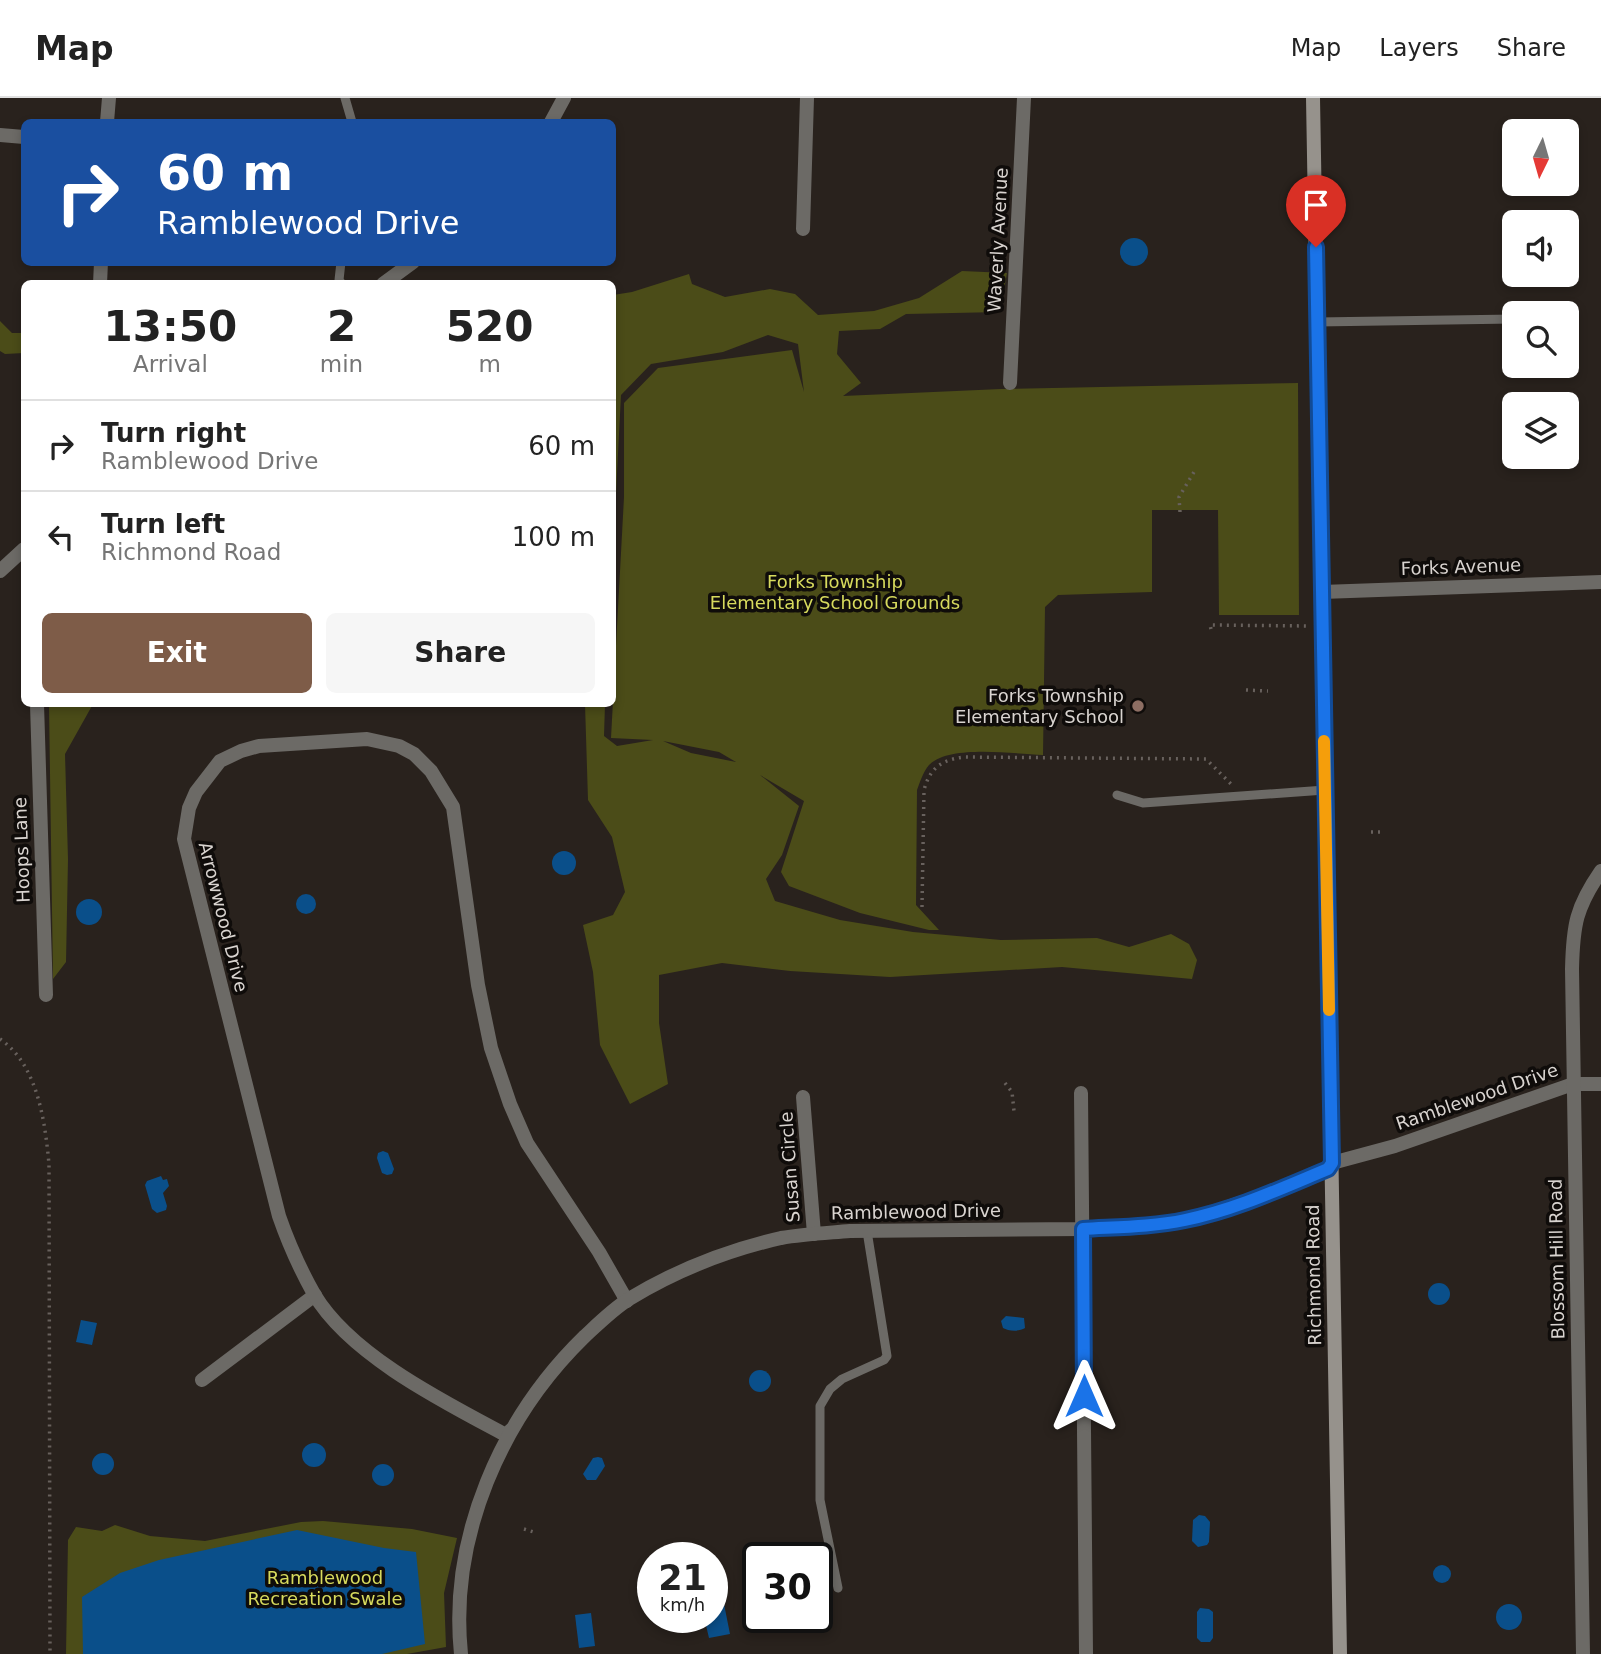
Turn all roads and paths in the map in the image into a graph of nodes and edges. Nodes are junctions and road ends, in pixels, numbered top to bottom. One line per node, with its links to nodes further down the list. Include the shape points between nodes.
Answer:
1 (109, 98): 7 (street)
2 (345, 98): 8 (lane)
3 (564, 98): 9 (street)
4 (807, 98): 12 (street)
5 (1024, 98): 17 (street, Waverly Avenue)
6 (1313, 98): 16 (street, Richmond Road)
7 (107, 119)
8 (351, 119)
9 (553, 119)
10 (0, 135): 11 (street)
11 (21, 137)
12 (803, 229)
13 (407, 266): 14 (street)
14 (388, 280)
15 (1502, 319): 16 (lane)
16 (1317, 322): 23 (street, Richmond Road)
17 (1010, 383)
18 (1194, 472): 19 (path, via 1179,497)
19 (1180, 512)
20 (21, 552): 21 (street)
21 (0, 571)
22 (1601, 582): 23 (street, Forks Avenue)
23 (1322, 592): 24 (street, Richmond Road)
24 (1316, 626): 25 (path, via 1210,625); 26 (path); 31 (street, Richmond Road)
25 (1211, 629)
26 (1310, 638)
27 (1246, 690): 28 (path)
28 (1268, 691)
29 (37, 707): 37 (street, Hoops Lane)
30 (1241, 785): 36 (path, via 1231,785 1206,759 964,757 942,762 928,776 924,790)
31 (1325, 790): 32 (lane, via 1143,803); 45 (street, Richmond Road)
32 (1117, 795)
33 (1371, 832): 34 (path)
34 (1381, 832)
35 (1601, 871): 40 (street, Blossom Hill Road, via 1575,919)
36 (922, 907)
37 (46, 995)
38 (0, 1039): 56 (path, via 21,1059 40,1102 49,1164)
39 (1005, 1083): 44 (path, via 1012,1092)
40 (1573, 1084): 41 (street, Ramblewood Drive); 45 (street, Ramblewood Drive); 60 (street, Blossom Hill Road)
41 (1601, 1084)
42 (1081, 1093): 46 (street)
43 (803, 1097): 48 (street, Susan Circle)
44 (1014, 1111)
45 (1332, 1163): 46 (street, Ramblewood Drive, via 1328,1169 1264,1195 1187,1220); 59 (street, Richmond Road)
46 (1083, 1229): 47 (street, Ramblewood Drive); 58 (street)
47 (867, 1231): 48 (street, Ramblewood Drive); 55 (lane, via 887,1356 842,1379 820,1406 820,1500)
48 (814, 1234): 50 (street, Ramblewood Drive, via 781,1238 700,1263)
49 (315, 1295): 50 (street, Arrowwood Drive, via 279,1216 184,839 189,808 220,761 259,746 367,739 414,754 431,771 453,807 478,985 491,1048 510,1104 527,1143); 51 (street); 52 (street, Arrowwood Drive, via 371,1354 477,1420 506,1434)
50 (626, 1301): 52 (street, Ramblewood Drive, via 563,1358 539,1385)
51 (202, 1380)
52 (511, 1430): 57 (street, Ramblewood Drive, via 494,1462 466,1550)
53 (524, 1529): 54 (path)
54 (537, 1532)
55 (838, 1588)
56 (50, 1654)
57 (461, 1654)
58 (1086, 1654)
59 (1340, 1654)
60 (1583, 1654)

